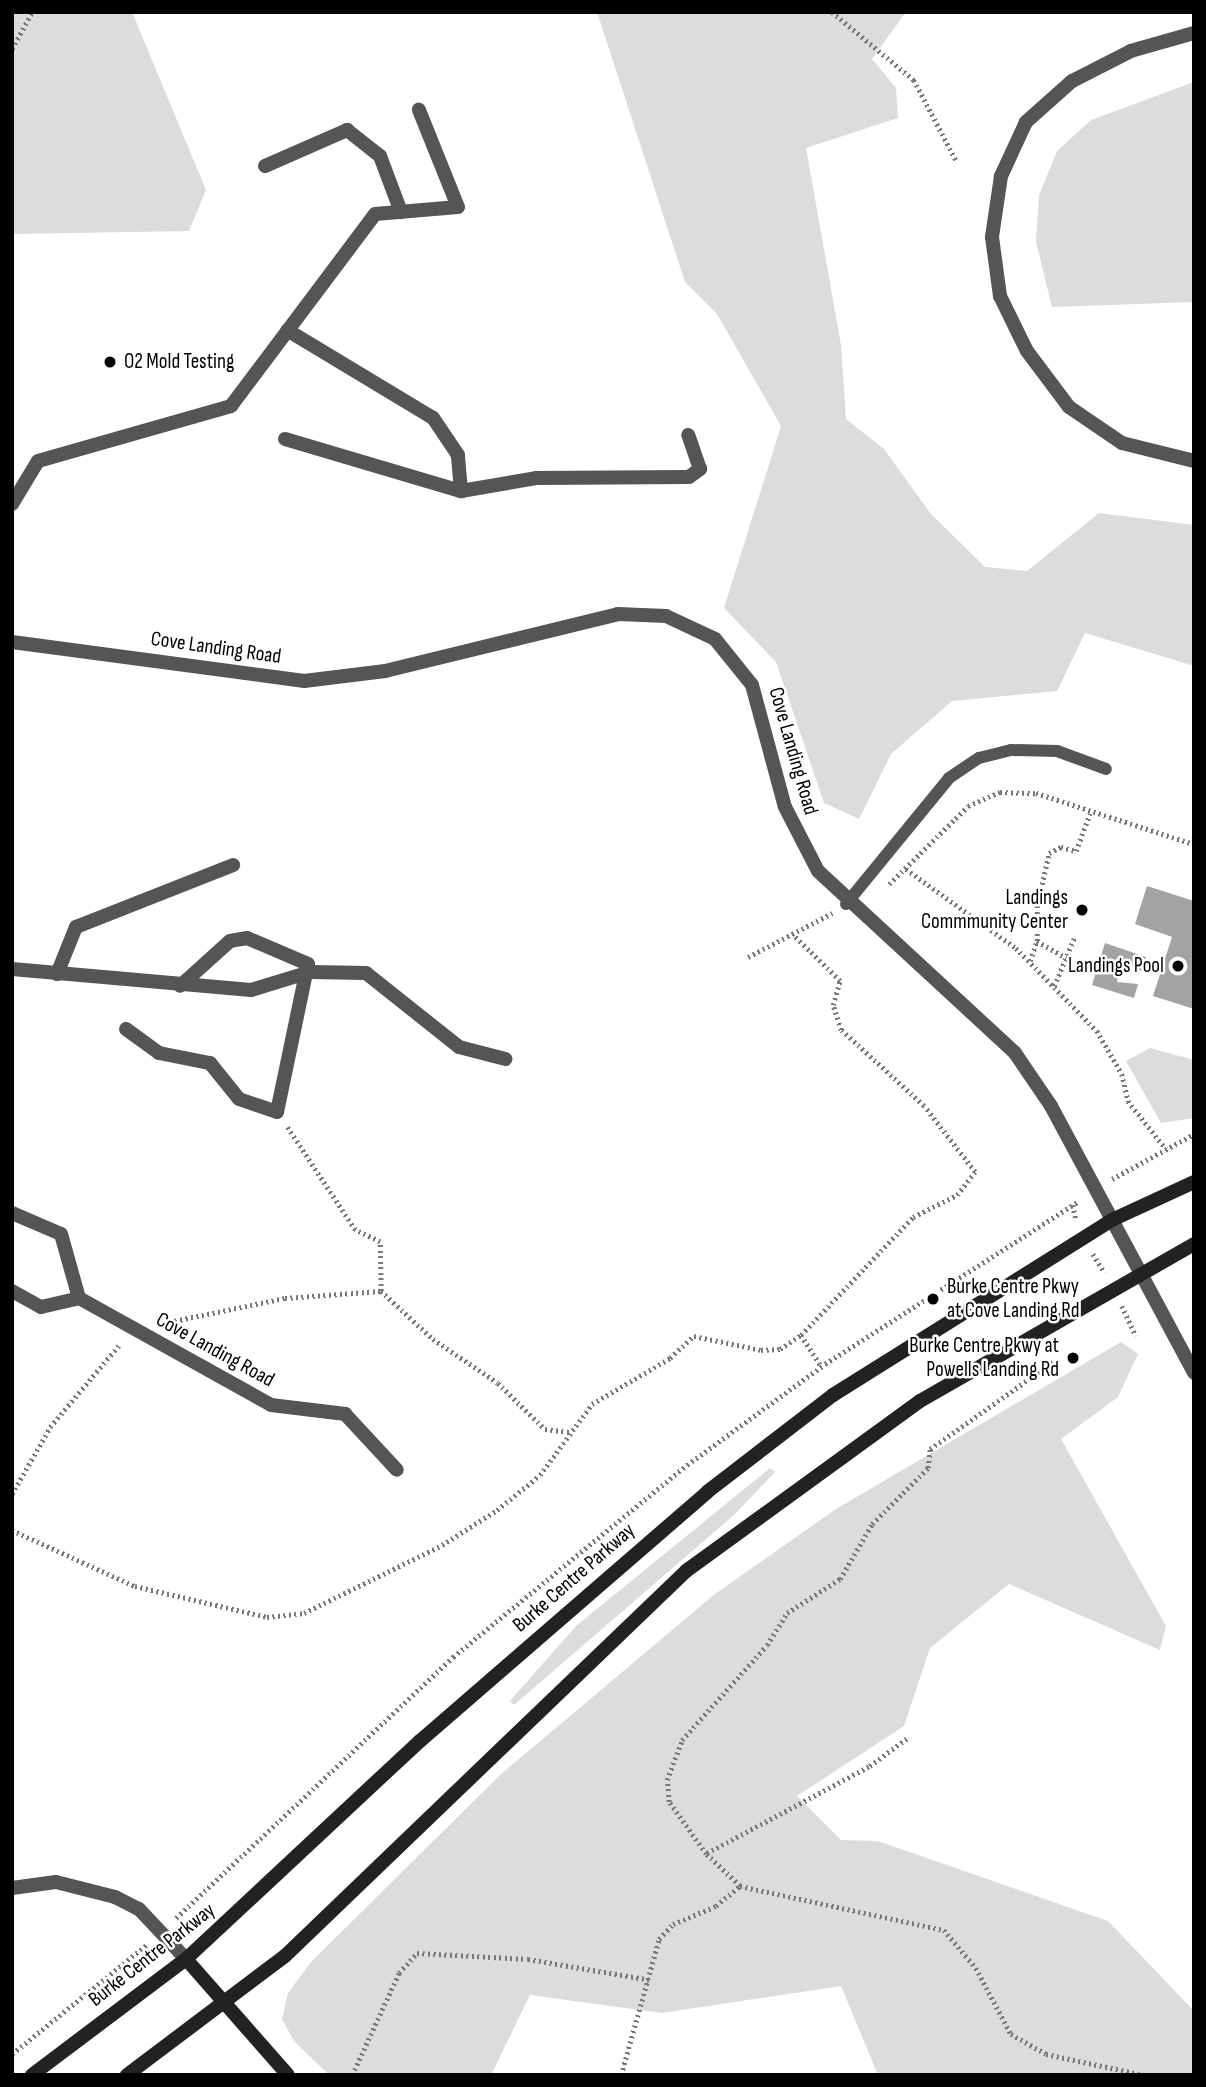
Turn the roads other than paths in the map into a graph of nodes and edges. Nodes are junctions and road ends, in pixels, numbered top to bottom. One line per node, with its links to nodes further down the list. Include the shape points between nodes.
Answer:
1 (1194, 33): 8 (street, via 1131,51 1072,81 1026,122 1001,176 992,237 1000,296 1027,351 1069,407 1122,443)
2 (419, 110): 4 (street, via 458,207)
3 (265, 166): 4 (street, via 347,130 380,156)
4 (401, 212): 5 (street, via 375,214)
5 (287, 330): 9 (street, via 433,418 458,455); 10 (street, via 231,406 38,460)
6 (688, 435): 9 (street, via 700,469 689,477 536,478)
7 (285, 439): 9 (street)
8 (1194, 461)
9 (461, 491)
10 (12, 503)
11 (12, 642): 14 (street, Cove Landing Road, via 304,681 385,671 618,614 667,616 715,639 752,685 798,838)
12 (1106, 769): 14 (lane, via 1057,751 1011,750 979,758 949,778)
13 (233, 865): 17 (street, via 76,927)
14 (846, 904): 23 (street, Cove Landing Road, via 947,985 1015,1054)
15 (12, 969): 17 (street)
16 (310, 972): 18 (street, via 251,990); 18 (street, via 307,964 247,938 230,941); 19 (street, via 277,1112 239,1100 211,1063 159,1052); 20 (street, via 366,973 459,1046)
17 (57, 974): 18 (street)
18 (180, 986)
19 (126, 1029)
20 (505, 1059)
21 (1194, 1182): 23 (main road, Burke Centre Parkway)
22 (12, 1213): 27 (street, via 61,1234)
23 (1114, 1219): 25 (street, Cove Landing Road); 31 (main road, Burke Centre Parkway, via 833,1395 707,1492 420,1741)
24 (1194, 1244): 25 (main road)
25 (1136, 1272): 28 (street, Cove Landing Road); 32 (main road, via 920,1401 686,1571 285,1956)
26 (12, 1291): 27 (street, via 41,1307)
27 (79, 1298): 29 (street, Cove Landing Road, via 271,1405 345,1414)
28 (1194, 1373)
29 (397, 1470)
30 (12, 1888): 31 (street, via 56,1882 114,1897 139,1909)
31 (186, 1959): 32 (main road); 33 (main road, Burke Centre Parkway)
32 (221, 2002): 34 (main road); 35 (main road)
33 (32, 2075)
34 (127, 2075)
35 (288, 2075)

